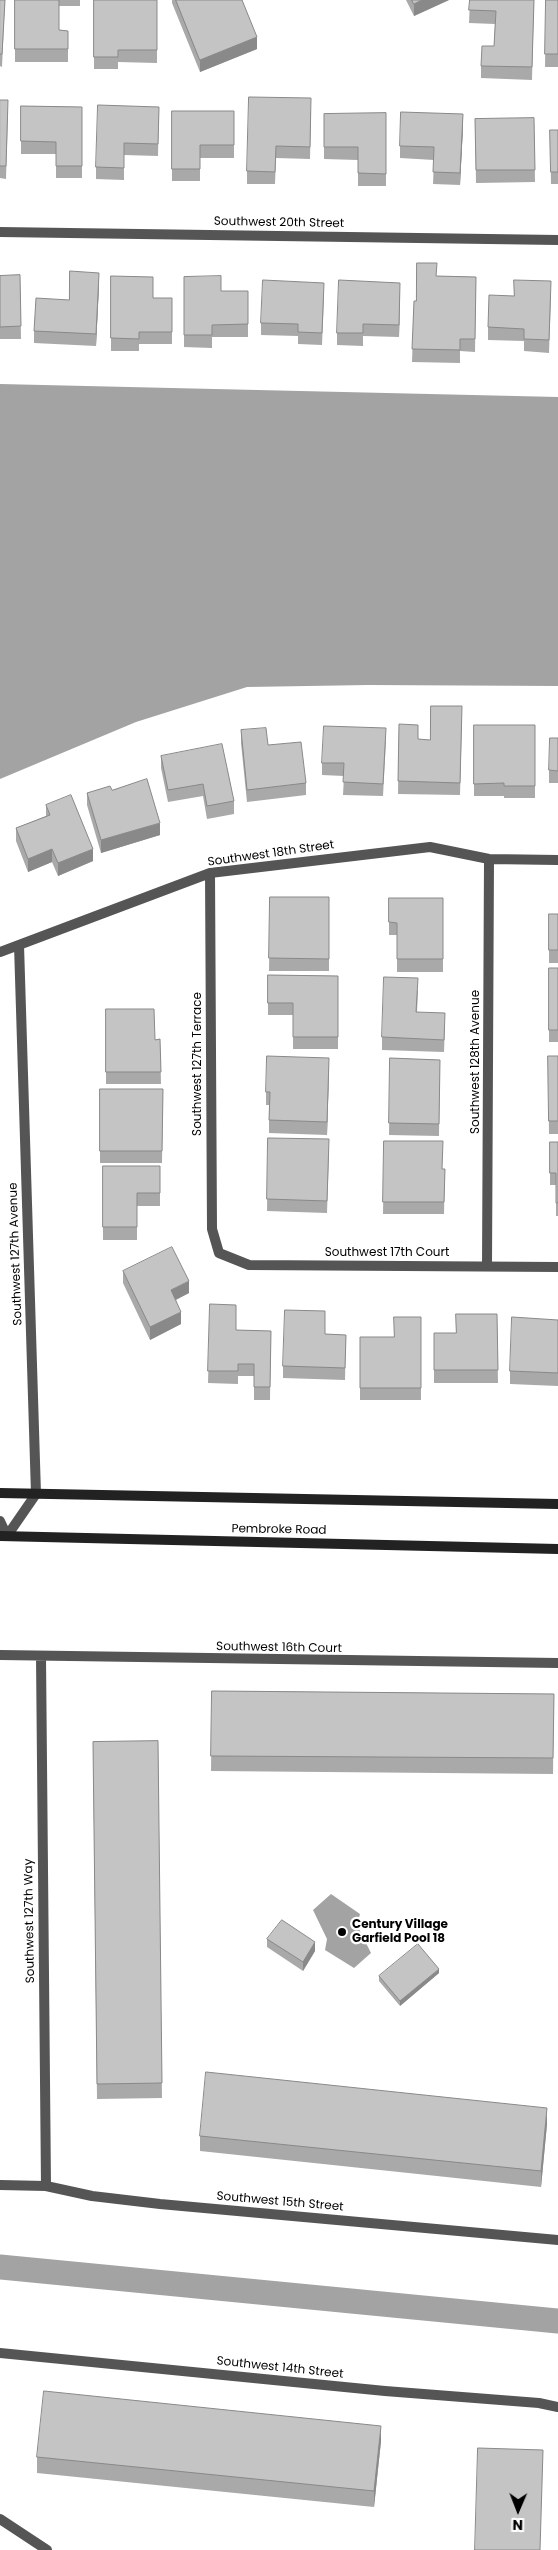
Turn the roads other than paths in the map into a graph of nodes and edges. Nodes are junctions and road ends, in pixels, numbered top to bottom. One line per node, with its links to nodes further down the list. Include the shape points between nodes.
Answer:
1 (0, 232): 2 (street, Southwest 20th Street)
2 (558, 240)
3 (488, 859): 4 (street, Southwest 18th Street); 5 (street, Southwest 18th Street, via 430,847); 9 (street, Southwest 128th Avenue)
4 (558, 860)
5 (210, 873): 6 (street, Southwest 18th Street); 8 (street, Southwest 127th Terrace, via 212,1229)
6 (19, 945): 7 (street, Southwest 18th Street); 12 (street, Southwest 127th Avenue)
7 (0, 952)
8 (219, 1253): 9 (street, Southwest 17th Court, via 248,1266)
9 (488, 1265): 10 (street, Southwest 17th Court)
10 (558, 1266)
11 (0, 1493): 12 (main road)
12 (36, 1494): 13 (main road); 15 (street)
13 (558, 1504)
14 (0, 1521): 15 (street)
15 (4, 1536): 16 (main road, Pembroke Road)
16 (558, 1549)
17 (0, 1655): 18 (street, Southwest 16th Court)
18 (41, 1657): 19 (street, Southwest 16th Court); 21 (street, Southwest 127th Way)
19 (558, 1663)
20 (0, 2185): 21 (street, Southwest 15th Street)
21 (46, 2186): 22 (street, Southwest 15th Street, via 92,2196 160,2204)
22 (558, 2240)
23 (0, 2353): 24 (street, Southwest 14th Street)
24 (558, 2407)
25 (0, 2519): 26 (street)
26 (47, 2550)

